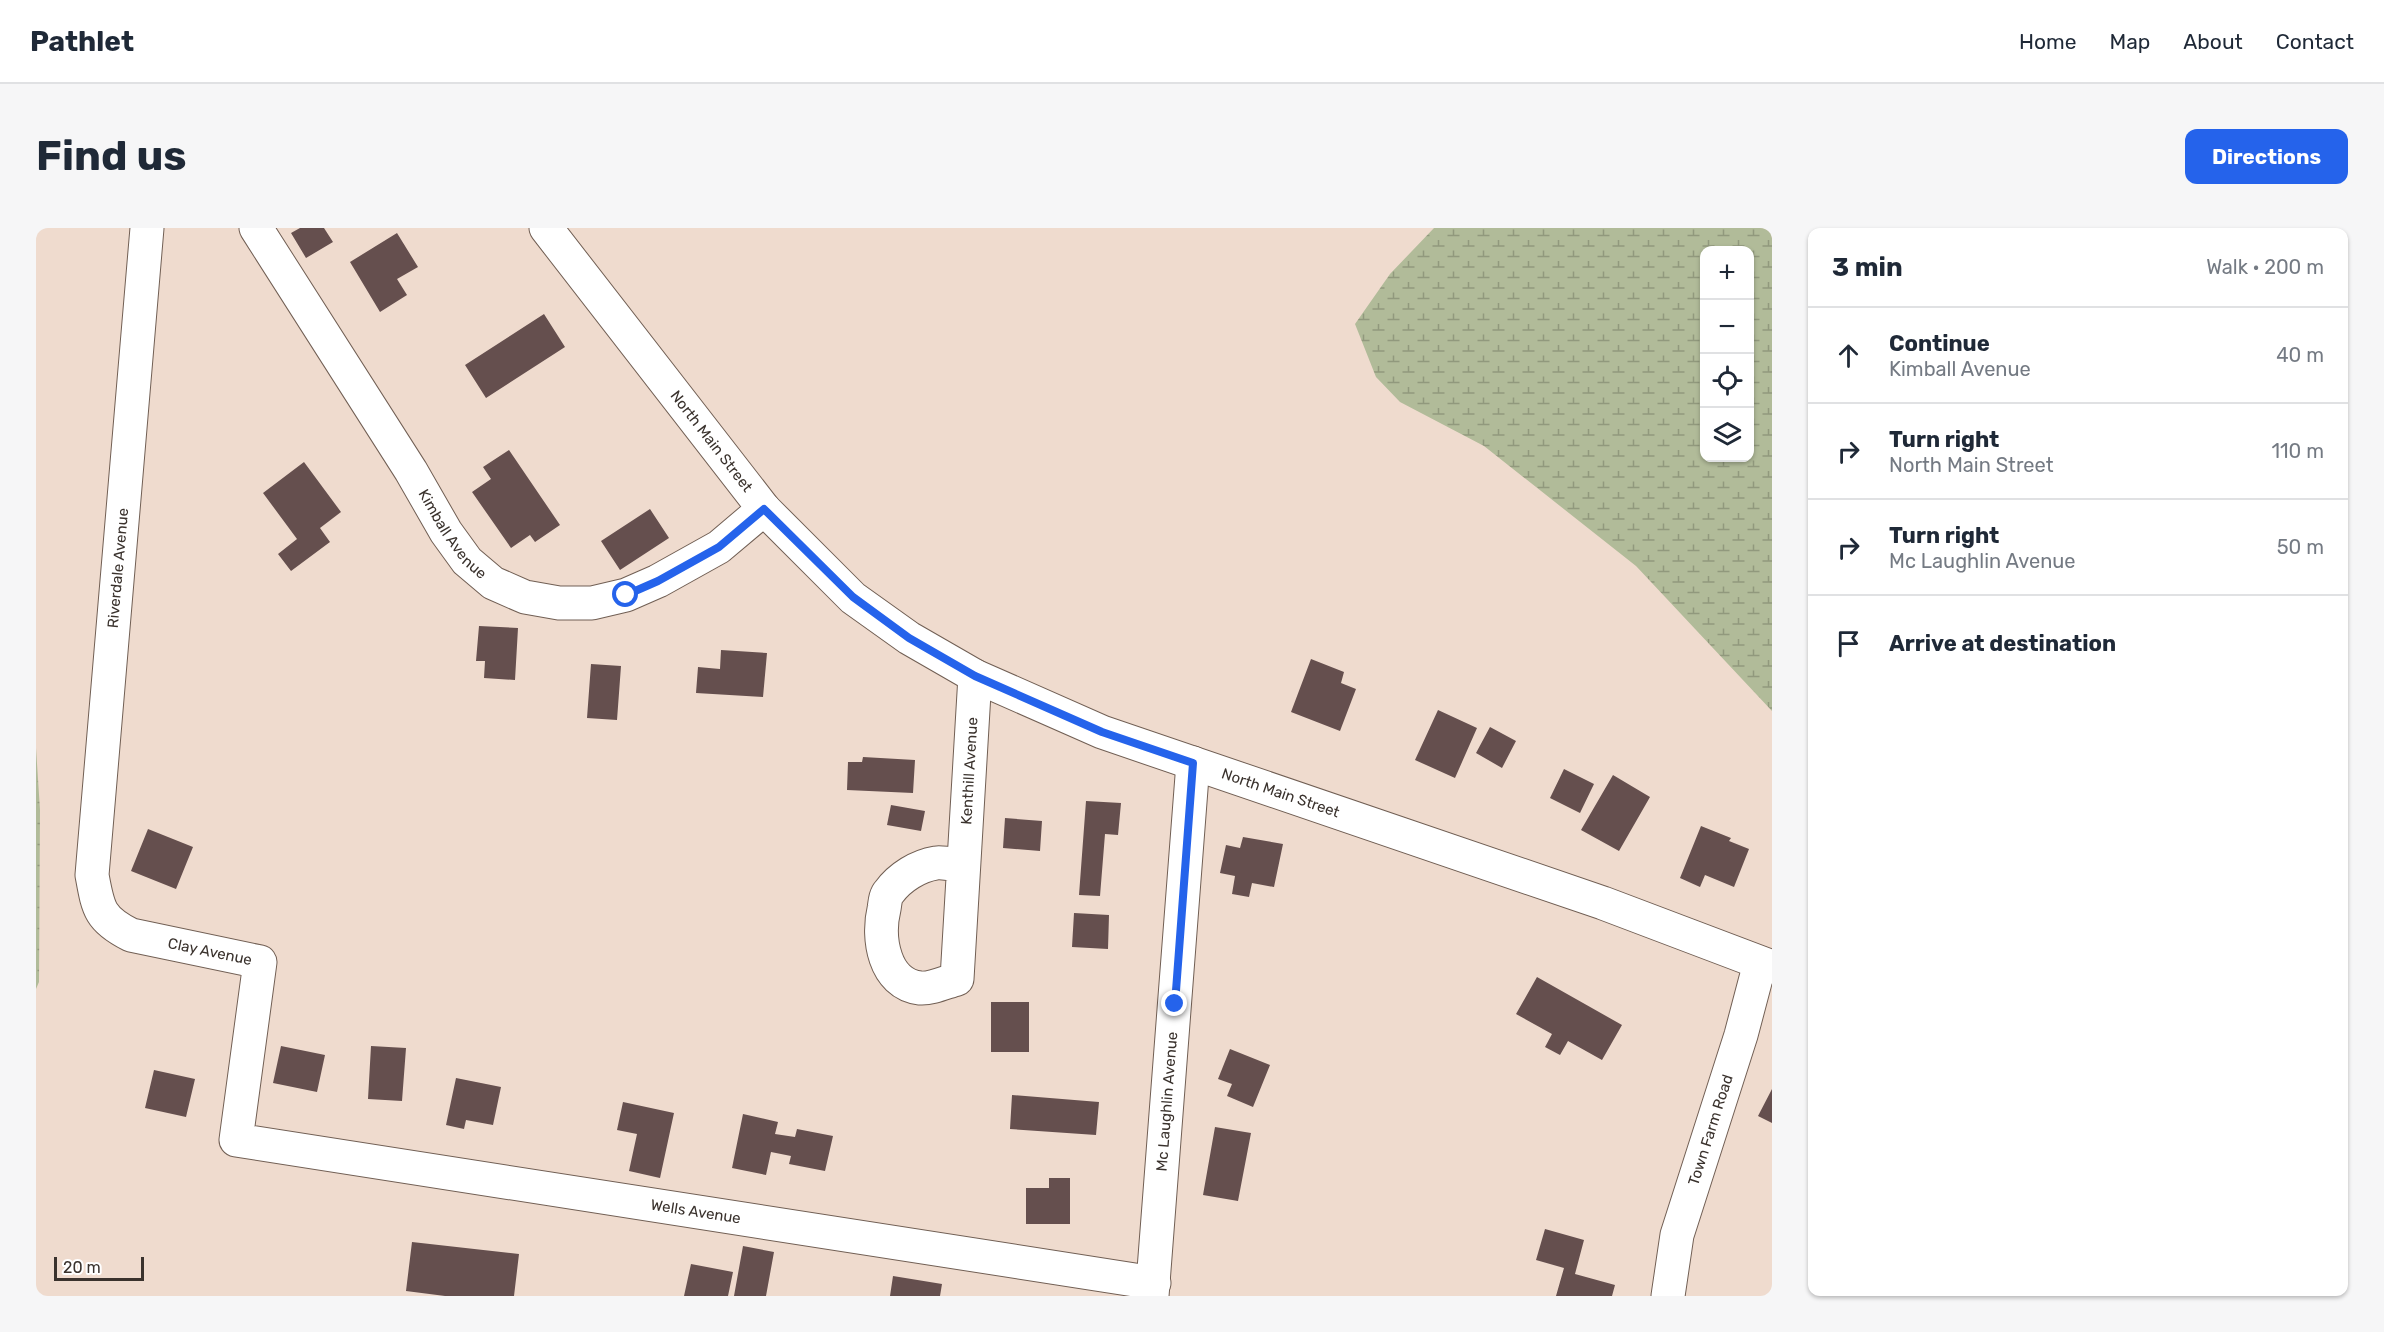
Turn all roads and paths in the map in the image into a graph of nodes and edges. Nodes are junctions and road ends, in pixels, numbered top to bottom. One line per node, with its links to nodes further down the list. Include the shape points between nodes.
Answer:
1 (147, 228): 8 (street, Riverdale Avenue, via 92,875)
2 (256, 228): 4 (street, Kimball Avenue, via 446,532 467,561 493,583 525,597 559,603 592,603 626,595 719,547)
3 (546, 228): 4 (street, North Main Street)
4 (764, 509): 5 (street, North Main Street, via 853,597 909,638)
5 (975, 676): 6 (street, North Main Street, via 1102,732); 7 (street, Kenthill Avenue)
6 (1193, 763): 9 (street, North Main Street, via 1603,903); 11 (street, Mc Laughlin Avenue)
7 (963, 866)
8 (98, 907): 10 (street, Clay Avenue, via 114,926 131,934 260,962)
9 (1766, 965): 12 (street, Town Farm Road, via 1677,1235)
10 (236, 1140): 11 (street, Wells Avenue)
11 (1153, 1289)
12 (1668, 1296)

